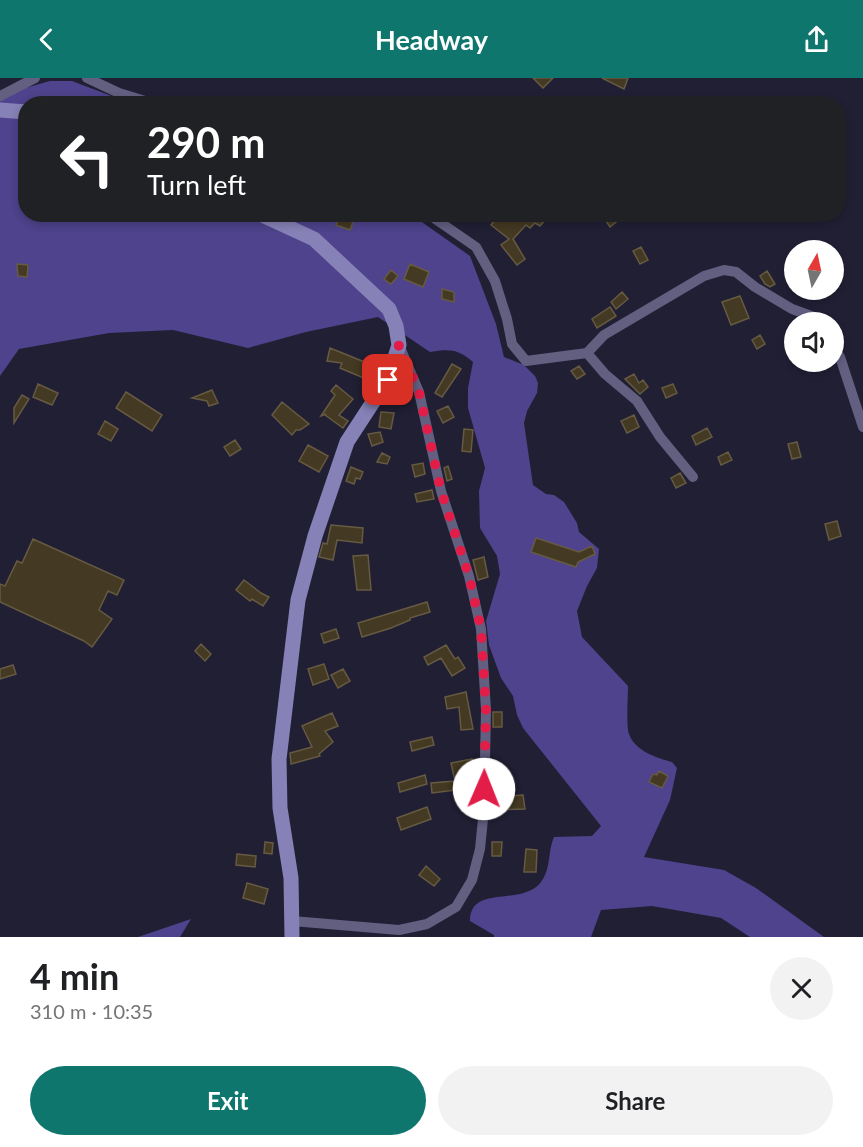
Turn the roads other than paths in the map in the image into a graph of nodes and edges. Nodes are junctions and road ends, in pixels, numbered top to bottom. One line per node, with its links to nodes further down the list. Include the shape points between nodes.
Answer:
1 (35, 78): 3 (street)
2 (87, 78): 4 (street)
3 (0, 96)
4 (129, 96)
5 (0, 110): 6 (main road)
6 (18, 111)
7 (277, 222): 10 (main road, via 314,239 389,309)
8 (440, 222): 11 (street, via 476,247 495,280 512,344 526,360)
9 (800, 312): 11 (street, via 736,272 724,270 704,276 604,335)
10 (399, 345): 15 (main road, via 388,380 348,442 315,536 298,600 279,759); 15 (street, via 419,392 441,491 469,576 481,629 486,710 480,849 472,880 456,908 427,924 399,930)
11 (586, 353): 14 (street, via 637,401)
12 (844, 369): 13 (street)
13 (863, 427)
14 (693, 477)
15 (292, 921): 16 (main road)
16 (292, 937)

